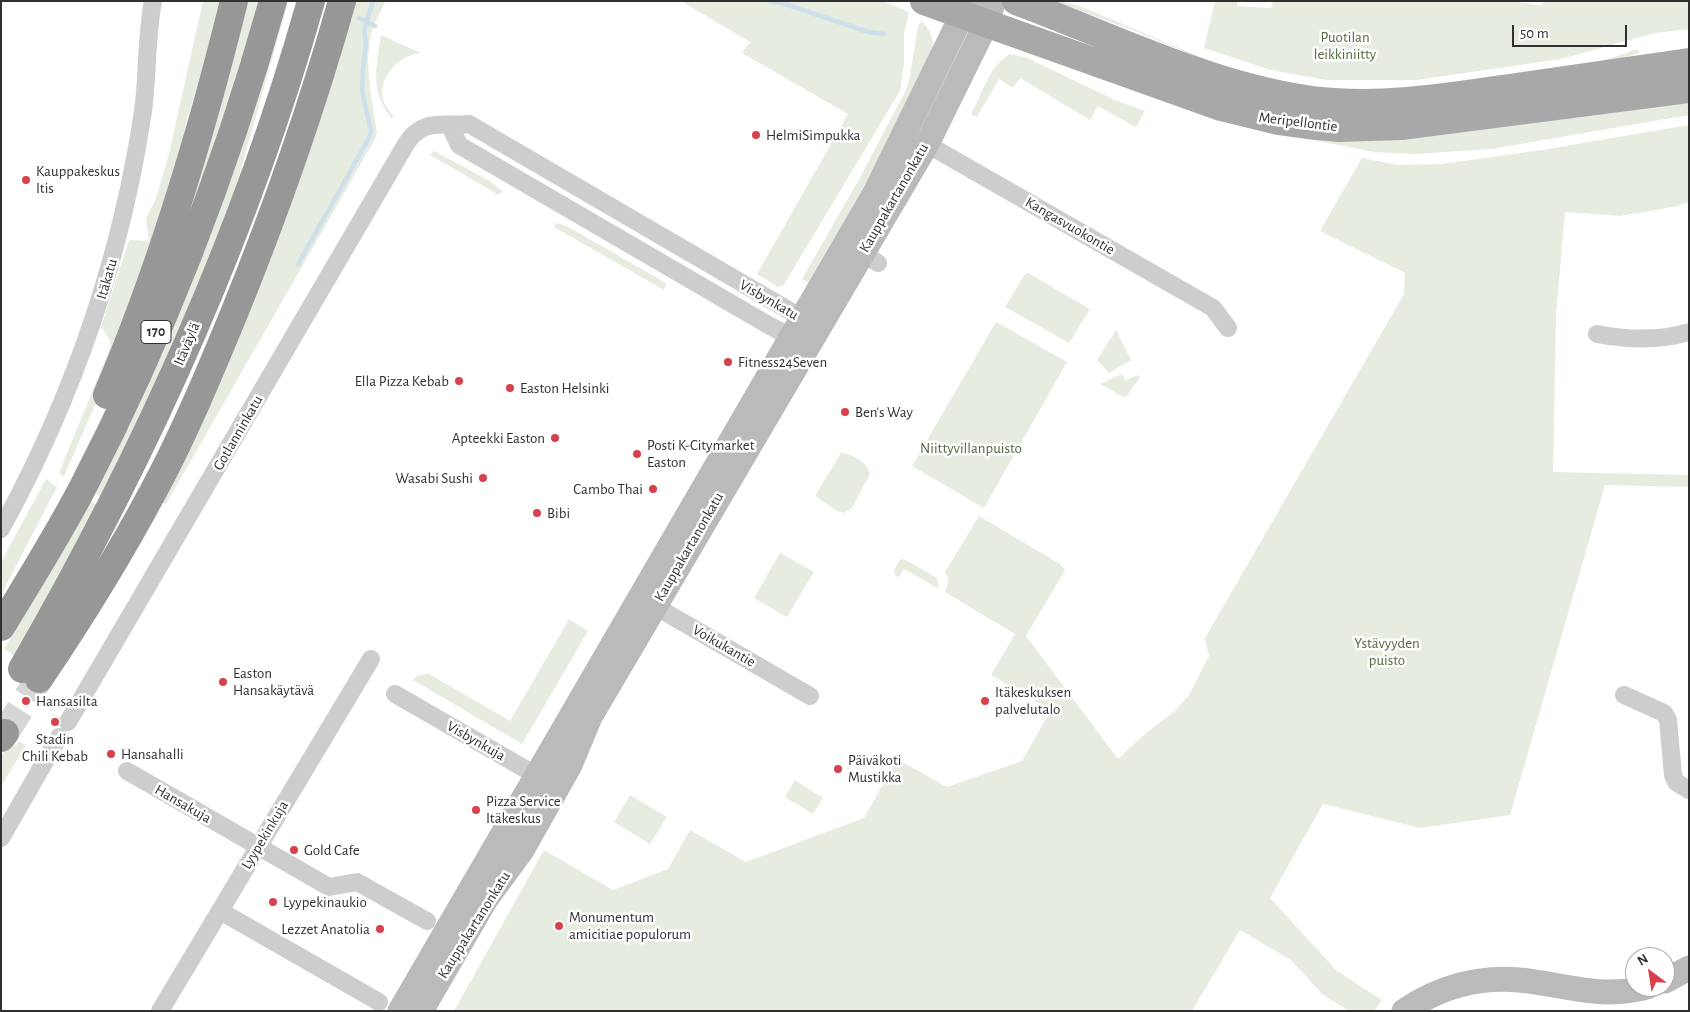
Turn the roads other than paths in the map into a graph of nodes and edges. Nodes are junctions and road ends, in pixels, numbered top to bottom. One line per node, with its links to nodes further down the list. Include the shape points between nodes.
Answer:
1 (234, 1): 21 (highway, via 190,163 123,358)
2 (273, 1): 21 (highway, 170, via 219,171 149,348 83,488)
3 (311, 1): 4 (highway, Itäväylä / 170, via 248,191 204,303 126,473 48,626 31,674 104,578 155,487 199,398 266,234)
4 (342, 1)
5 (924, 1): 8 (main road, Meripellontie)
6 (1016, 1): 9 (main road, Meripellontie, via 1253,89 1352,103 1423,100)
7 (150, 4): 19 (street, Itäkatu, via 147,72 120,232 100,302 67,394 48,439)
8 (978, 10): 10 (main road, Meripellontie, via 1221,107 1307,125 1340,128 1401,126); 12 (main road, Kauppakartanonkatu); 14 (main road, Kauppakartanonkatu)
9 (1689, 62)
10 (1689, 89)
11 (450, 126): 13 (street, Visbynkatu, via 433,124 419,128); 16 (street, Visbynkatu, via 469,124); 16 (street, Visbynkatu, via 459,145)
12 (905, 132): 14 (street, Kangasvuokontie); 16 (main road, Kauppakartanonkatu)
13 (406, 144): 26 (street, Gotlanninkatu)
14 (926, 144): 15 (street, Kangasvuokontie, via 1213,308); 16 (main road, Kauppakartanonkatu, via 870,259)
15 (1228, 328)
16 (802, 331): 20 (main road, Kauppakartanonkatu)
17 (1689, 332): 18 (street, via 1644,339)
18 (1597, 334)
19 (1, 529)
20 (647, 601): 25 (street, Voikukantie); 29 (main road, Kauppakartanonkatu); 30 (main road, Kauppakartanonkatu)
21 (8, 616)
22 (371, 659): 33 (street, Lyypekinkuja)
23 (395, 694): 29 (street, Visbynkuja)
24 (1624, 694): 31 (street, via 1664,713 1668,720 1673,775 1676,782)
25 (810, 696)
26 (68, 722)
27 (59, 738): 32 (street)
28 (127, 771): 33 (street, Hansakuja)
29 (536, 776): 30 (street, Visbynkuja); 39 (main road, Kauppakartanonkatu)
30 (557, 788): 41 (main road, Kauppakartanonkatu, via 522,850 486,899)
31 (1689, 790)
32 (1, 838)
33 (258, 847): 34 (street, Lyypekinkuja); 35 (street, Hansakuja, via 329,887 357,882)
34 (220, 911): 39 (street); 40 (street, Lyypekinkuja)
35 (427, 921)
36 (1689, 968): 37 (main road)
37 (1675, 976)
38 (1625, 992): 42 (main road, via 1604,993 1518,980 1487,980 1443,989)
39 (389, 1006)
40 (160, 1011)
41 (421, 1011)
42 (1404, 1011)

